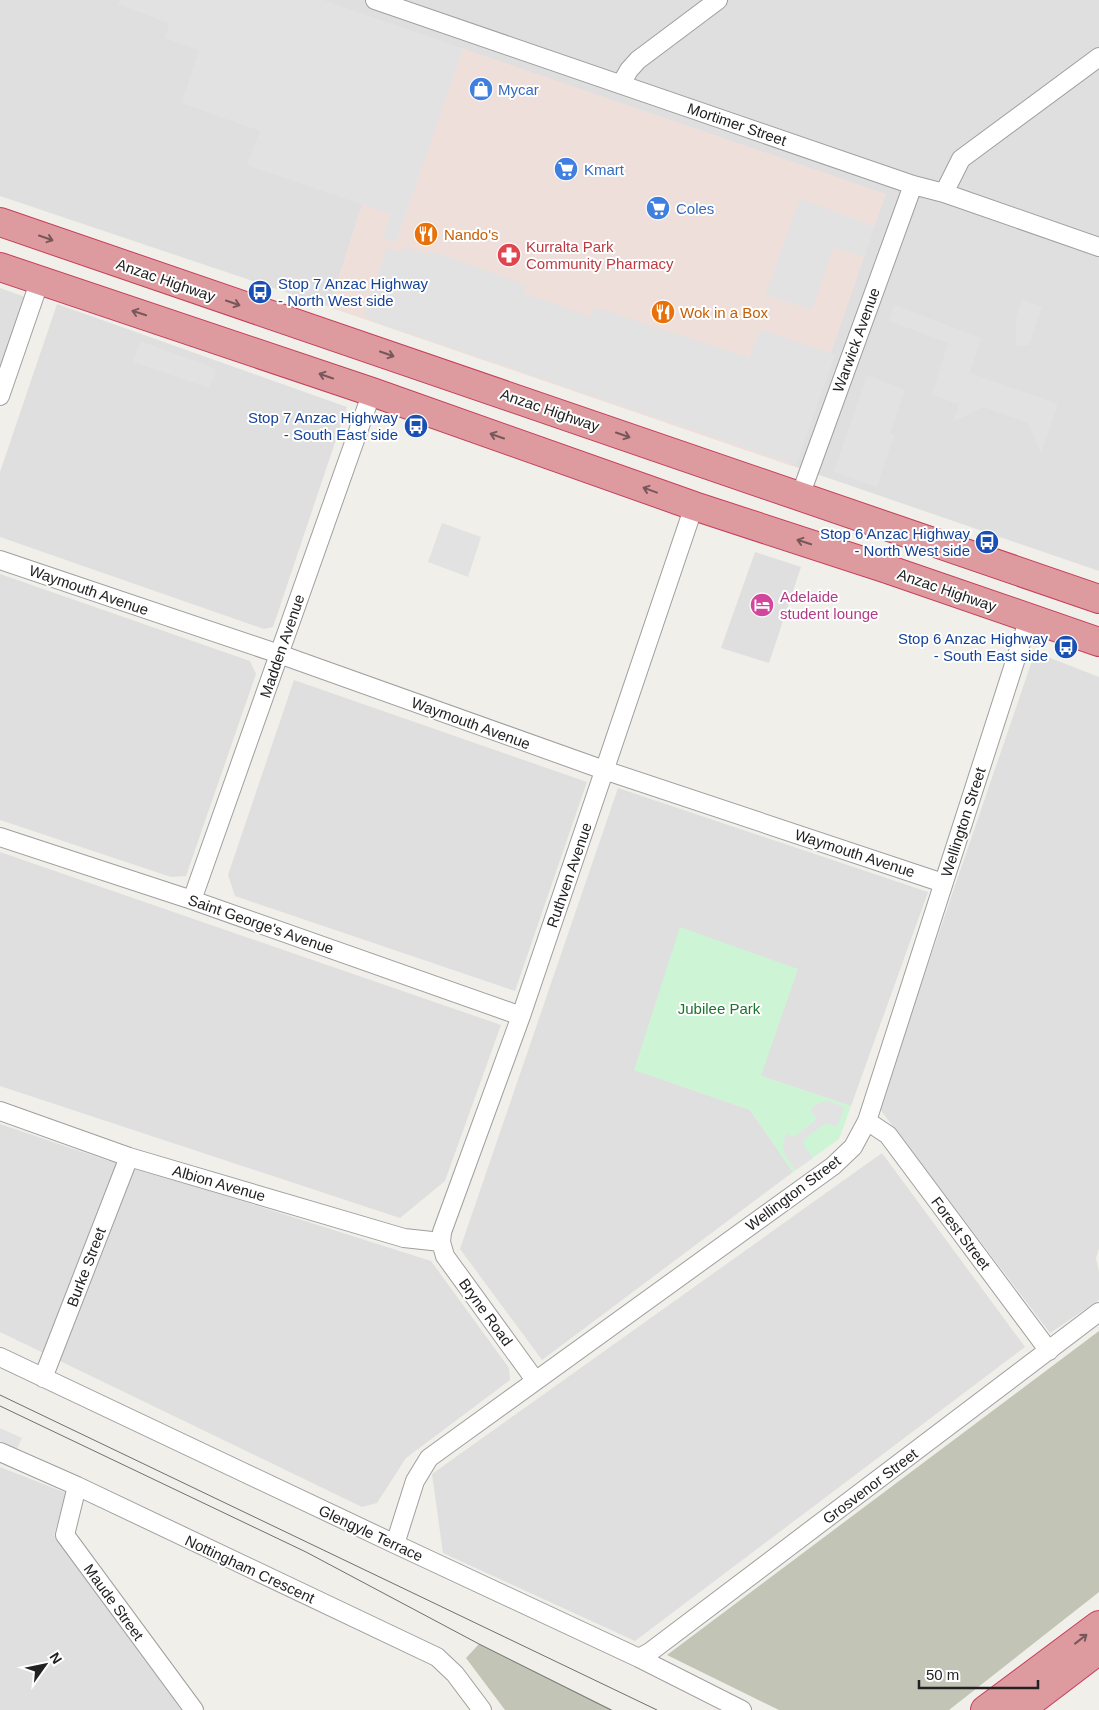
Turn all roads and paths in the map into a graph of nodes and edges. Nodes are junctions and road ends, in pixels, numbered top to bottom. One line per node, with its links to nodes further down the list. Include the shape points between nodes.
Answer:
1 (375, 0): 4 (street, Mortimer Street)
2 (718, 0): 4 (street, via 638,60)
3 (1099, 57): 6 (street, via 961,159)
4 (621, 84): 5 (street, Mortimer Street)
5 (912, 185): 6 (street, Mortimer Street); 16 (street, Warwick Avenue)
6 (944, 193): 8 (street, Mortimer Street)
7 (0, 222): 10 (highway, Anzac Highway, one-way to 10)
8 (1099, 248)
9 (0, 266): 11 (highway, Anzac Highway)
10 (152, 275): 12 (highway, via 171,304 171,311); 13 (highway, Anzac Highway, one-way to 13)
11 (40, 280): 12 (highway, Anzac Highway, one-way to 11); 15 (street)
12 (164, 321): 14 (highway, Anzac Highway, one-way to 12)
13 (335, 337): 14 (highway, via 335,349 341,358 365,377); 16 (highway, Anzac Highway, one-way to 16)
14 (372, 392): 17 (highway, Anzac Highway, one-way to 14); 24 (street, Madden Avenue)
15 (0, 396)
16 (800, 496): 18 (highway, Anzac Highway)
17 (694, 506): 20 (highway, Anzac Highway, one-way to 17); 25 (street, Ruthven Avenue)
18 (898, 530): 20 (highway); 21 (highway, Anzac Highway)
19 (0, 560): 24 (street, Waymouth Avenue)
20 (887, 569): 22 (highway, Anzac Highway)
21 (1099, 599)
22 (1029, 618): 23 (highway, Anzac Highway); 27 (street, Wellington Street)
23 (1099, 642)
24 (279, 654): 25 (street, Waymouth Avenue); 28 (street, Madden Avenue)
25 (604, 770): 27 (street, Waymouth Avenue); 29 (street, Ruthven Avenue)
26 (0, 836): 28 (street, Saint George's Avenue)
27 (943, 883): 31 (street, Wellington Street)
28 (192, 900): 29 (street, Saint George's Avenue)
29 (521, 1016): 33 (street, Ruthven Avenue)
30 (0, 1110): 32 (street, Albion Avenue)
31 (867, 1121): 35 (street, Forest Street, via 888,1135); 38 (street, Wellington Street, via 853,1147 833,1166)
32 (129, 1157): 33 (street, Albion Avenue, via 404,1238); 37 (street, Burke Street)
33 (441, 1242): 38 (street, Bryne Road, via 445,1256)
34 (1099, 1312): 35 (street, Grosvenor Street)
35 (1049, 1351): 44 (street, Grosvenor Street, via 658,1647)
36 (0, 1356): 37 (street, Glengyle Terrace)
37 (43, 1378): 41 (street, Glengyle Terrace)
38 (535, 1380): 41 (street, Wellington Street, via 429,1458 415,1481)
39 (0, 1452): 40 (street, Nottingham Crescent)
40 (77, 1486): 45 (street, Maude Street, via 65,1535); 46 (street, Nottingham Crescent, via 437,1657 455,1674)
41 (395, 1544): 44 (street, Glengyle Terrace)
42 (1099, 1624): 48 (highway, one-way to 42)
43 (1099, 1650): 49 (highway)
44 (639, 1658): 47 (street, Glengyle Terrace)
45 (188, 1708)
46 (482, 1710)
47 (742, 1710)
48 (985, 1710)
49 (1020, 1710)

